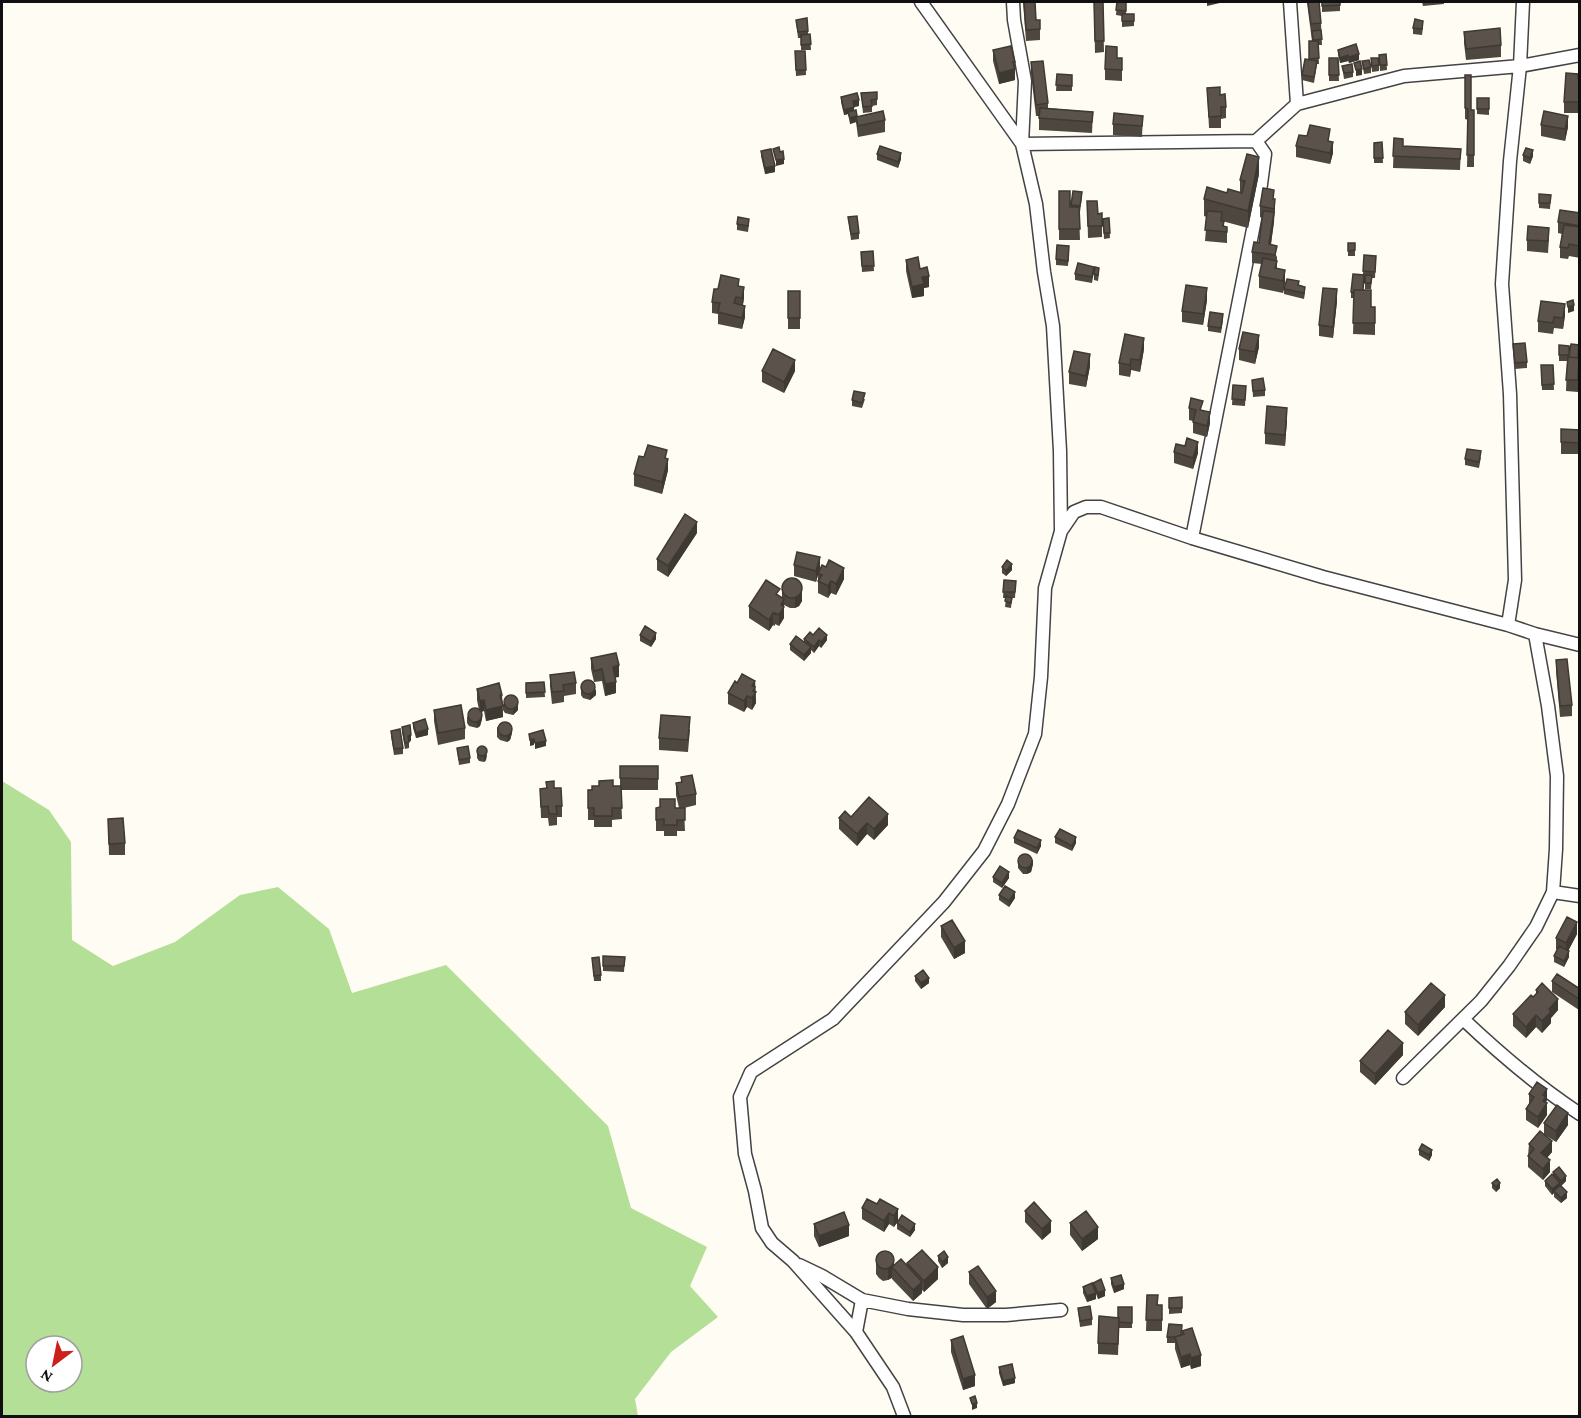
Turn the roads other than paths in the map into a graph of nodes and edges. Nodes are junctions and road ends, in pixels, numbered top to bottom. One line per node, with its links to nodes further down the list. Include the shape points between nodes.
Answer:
1 (921, 2): 9 (street)
2 (1013, 2): 9 (street, via 1025,81)
3 (1290, 2): 7 (street)
4 (1522, 2): 6 (street)
5 (1580, 55): 6 (street)
6 (1520, 66): 7 (street, via 1404,76); 12 (street, via 1502,284 1510,394 1515,580)
7 (1297, 104): 8 (street)
8 (1256, 141): 9 (street); 11 (street, via 1265,154 1259,199)
9 (1023, 144): 10 (street, via 1036,204 1053,326)
10 (1061, 531): 11 (street, via 1074,512 1101,507); 20 (street, via 1046,588 1035,734 1008,804 984,851 944,902 833,1019 751,1072 740,1097 745,1154 762,1228)
11 (1192, 538): 12 (street)
12 (1508, 625): 13 (street)
13 (1535, 634): 14 (street); 15 (street, via 1557,776)
14 (1580, 645)
15 (1553, 892): 16 (street); 17 (street, via 1536,927 1509,966)
16 (1580, 896)
17 (1462, 1018): 18 (street); 19 (street, via 1500,1054)
18 (1403, 1078)
19 (1580, 1114)
20 (793, 1261): 21 (street); 23 (street)
21 (862, 1300): 22 (street, via 963,1315); 23 (street)
22 (1061, 1310)
23 (856, 1332): 24 (street, via 892,1387)
24 (904, 1416)

